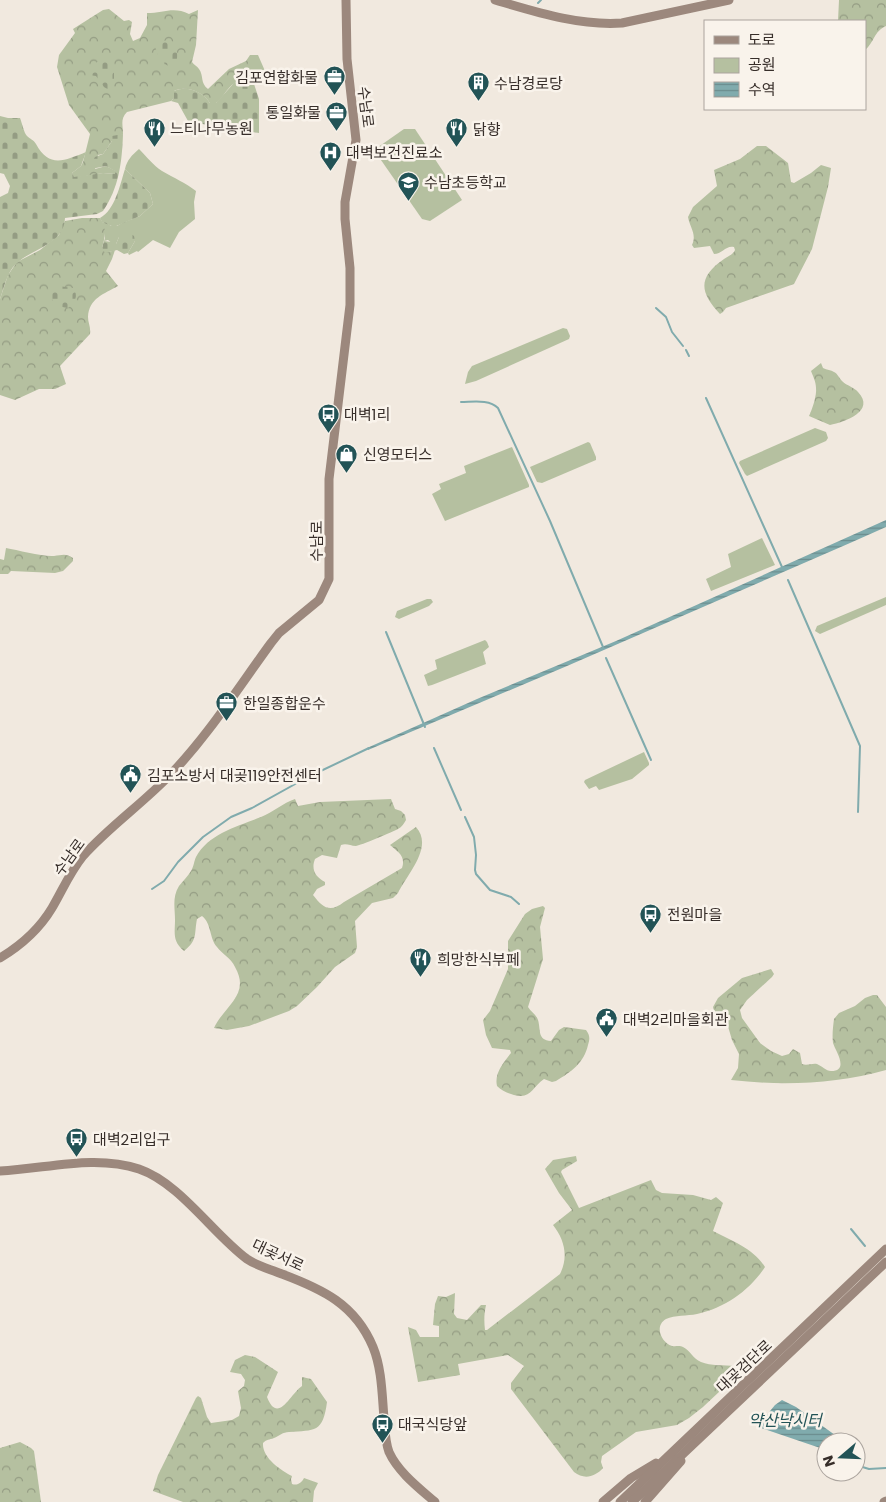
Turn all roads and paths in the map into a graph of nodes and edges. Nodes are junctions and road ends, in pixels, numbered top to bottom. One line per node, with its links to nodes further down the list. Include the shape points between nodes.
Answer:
1 (346, 0): 4 (street, 수남로, via 347,59 356,140 345,202 350,305 329,479 329,579 319,600 270,643 184,760 96,843 76,866 41,923 18,946)
2 (495, 0): 3 (street, via 568,19 609,24)
3 (729, 0)
4 (0, 958)
5 (0, 1171): 10 (street, 대곶서로, via 79,1163 138,1169 170,1188 248,1260 331,1296 353,1316 373,1347 381,1383 385,1437 390,1452 408,1477)
6 (886, 1249): 9 (street, 대곶검단로)
7 (886, 1262): 8 (street, 대곶검단로)
8 (693, 1443): 13 (street, 대곶검단로); 14 (street, via 668,1478)
9 (669, 1455): 11 (street, via 631,1478); 12 (street, 대곶검단로)
10 (435, 1502)
11 (603, 1502)
12 (620, 1502)
13 (632, 1502)
14 (645, 1502)

